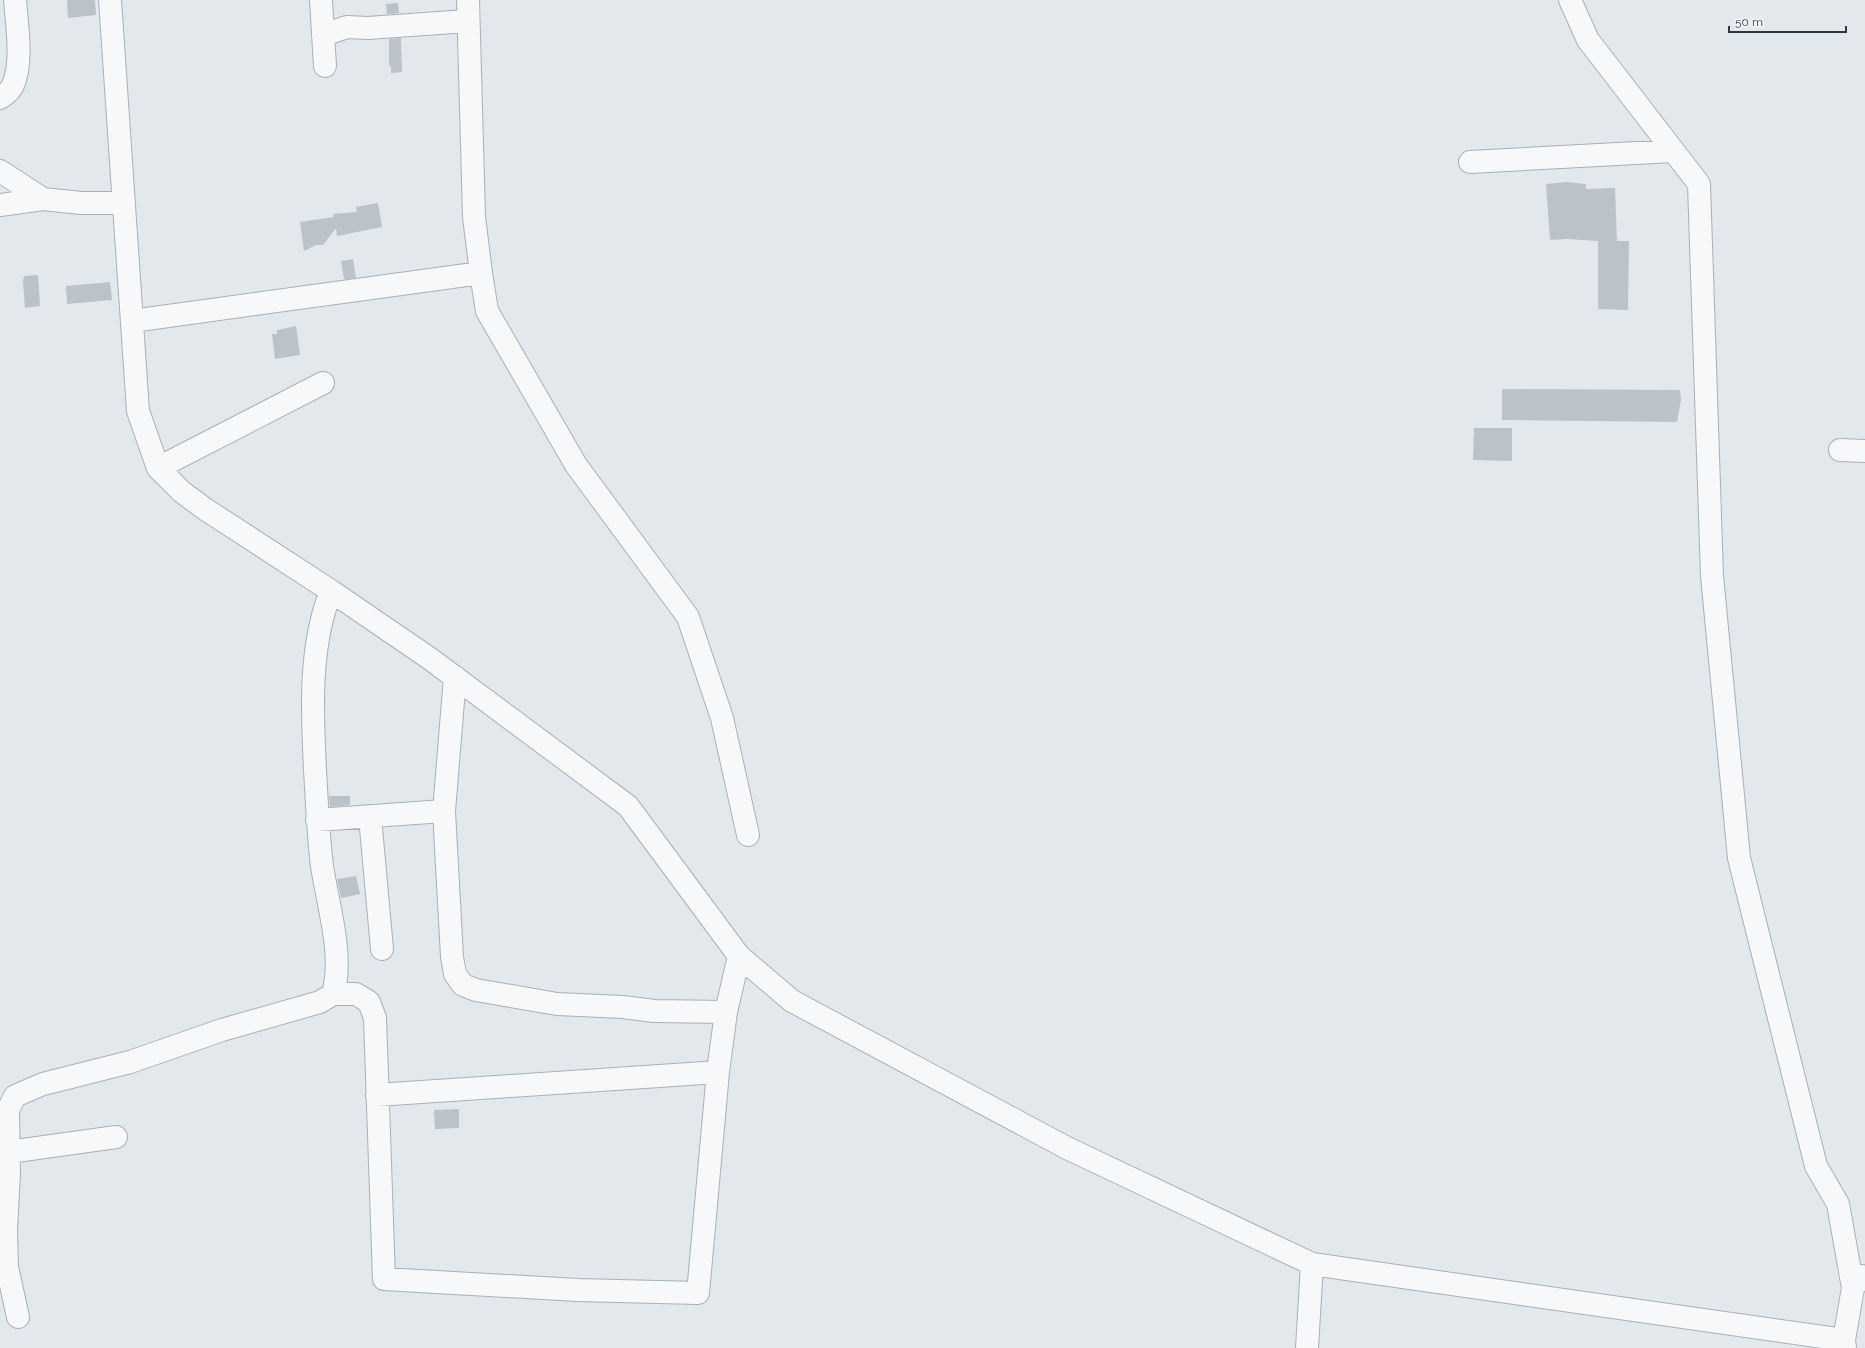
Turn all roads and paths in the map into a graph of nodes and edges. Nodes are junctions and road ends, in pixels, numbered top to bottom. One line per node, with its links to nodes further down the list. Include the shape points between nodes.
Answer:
1 (15, 0): 8 (street, via 18,64 13,86)
2 (110, 0): 13 (street)
3 (321, 0): 6 (street)
4 (1570, 0): 9 (street, via 1588,40)
5 (468, 10): 6 (street, via 368,28 347,27); 15 (street, via 474,217)
6 (323, 35): 7 (street)
7 (325, 66)
8 (0, 98)
9 (1673, 151): 10 (street); 36 (street, via 1699,184 1712,576 1739,858 1816,1166 1838,1204)
10 (1470, 162)
11 (0, 171): 12 (street)
12 (43, 199): 13 (street, via 81,203); 14 (street)
13 (123, 203): 16 (street)
14 (0, 205)
15 (481, 273): 16 (street); 26 (street, via 488,311 576,464 688,617 722,718)
16 (132, 321): 20 (street, via 138,411)
17 (323, 383): 20 (street)
18 (1840, 450): 19 (street)
19 (1865, 451)
20 (158, 468): 21 (street, via 182,492 205,509)
21 (332, 591): 22 (street); 25 (street, via 323,611 318,633 314,682 313,729)
22 (455, 677): 23 (street); 28 (street, via 628,806)
23 (444, 811): 24 (street); 30 (street, via 452,957 455,974 463,985 476,990 556,1004 654,1011)
24 (370, 817): 25 (street); 27 (street)
25 (317, 820): 29 (street, via 336,949 337,978)
26 (748, 835)
27 (382, 949)
28 (739, 956): 30 (street); 35 (street, via 792,1001 1067,1148)
29 (333, 994): 32 (street, via 356,994 369,1002 375,1018); 34 (street, via 320,1002 222,1030 130,1062 28,1089 15,1096 8,1110)
30 (726, 1012): 31 (street)
31 (718, 1072): 32 (street); 32 (street, via 698,1293 578,1290 384,1279)
32 (377, 1095)
33 (116, 1137): 34 (street)
34 (9, 1152): 37 (street, via 7,1266)
35 (1312, 1264): 38 (street); 39 (street)
36 (1859, 1280): 38 (street)
37 (18, 1317)
38 (1844, 1344)
39 (1307, 1348)

